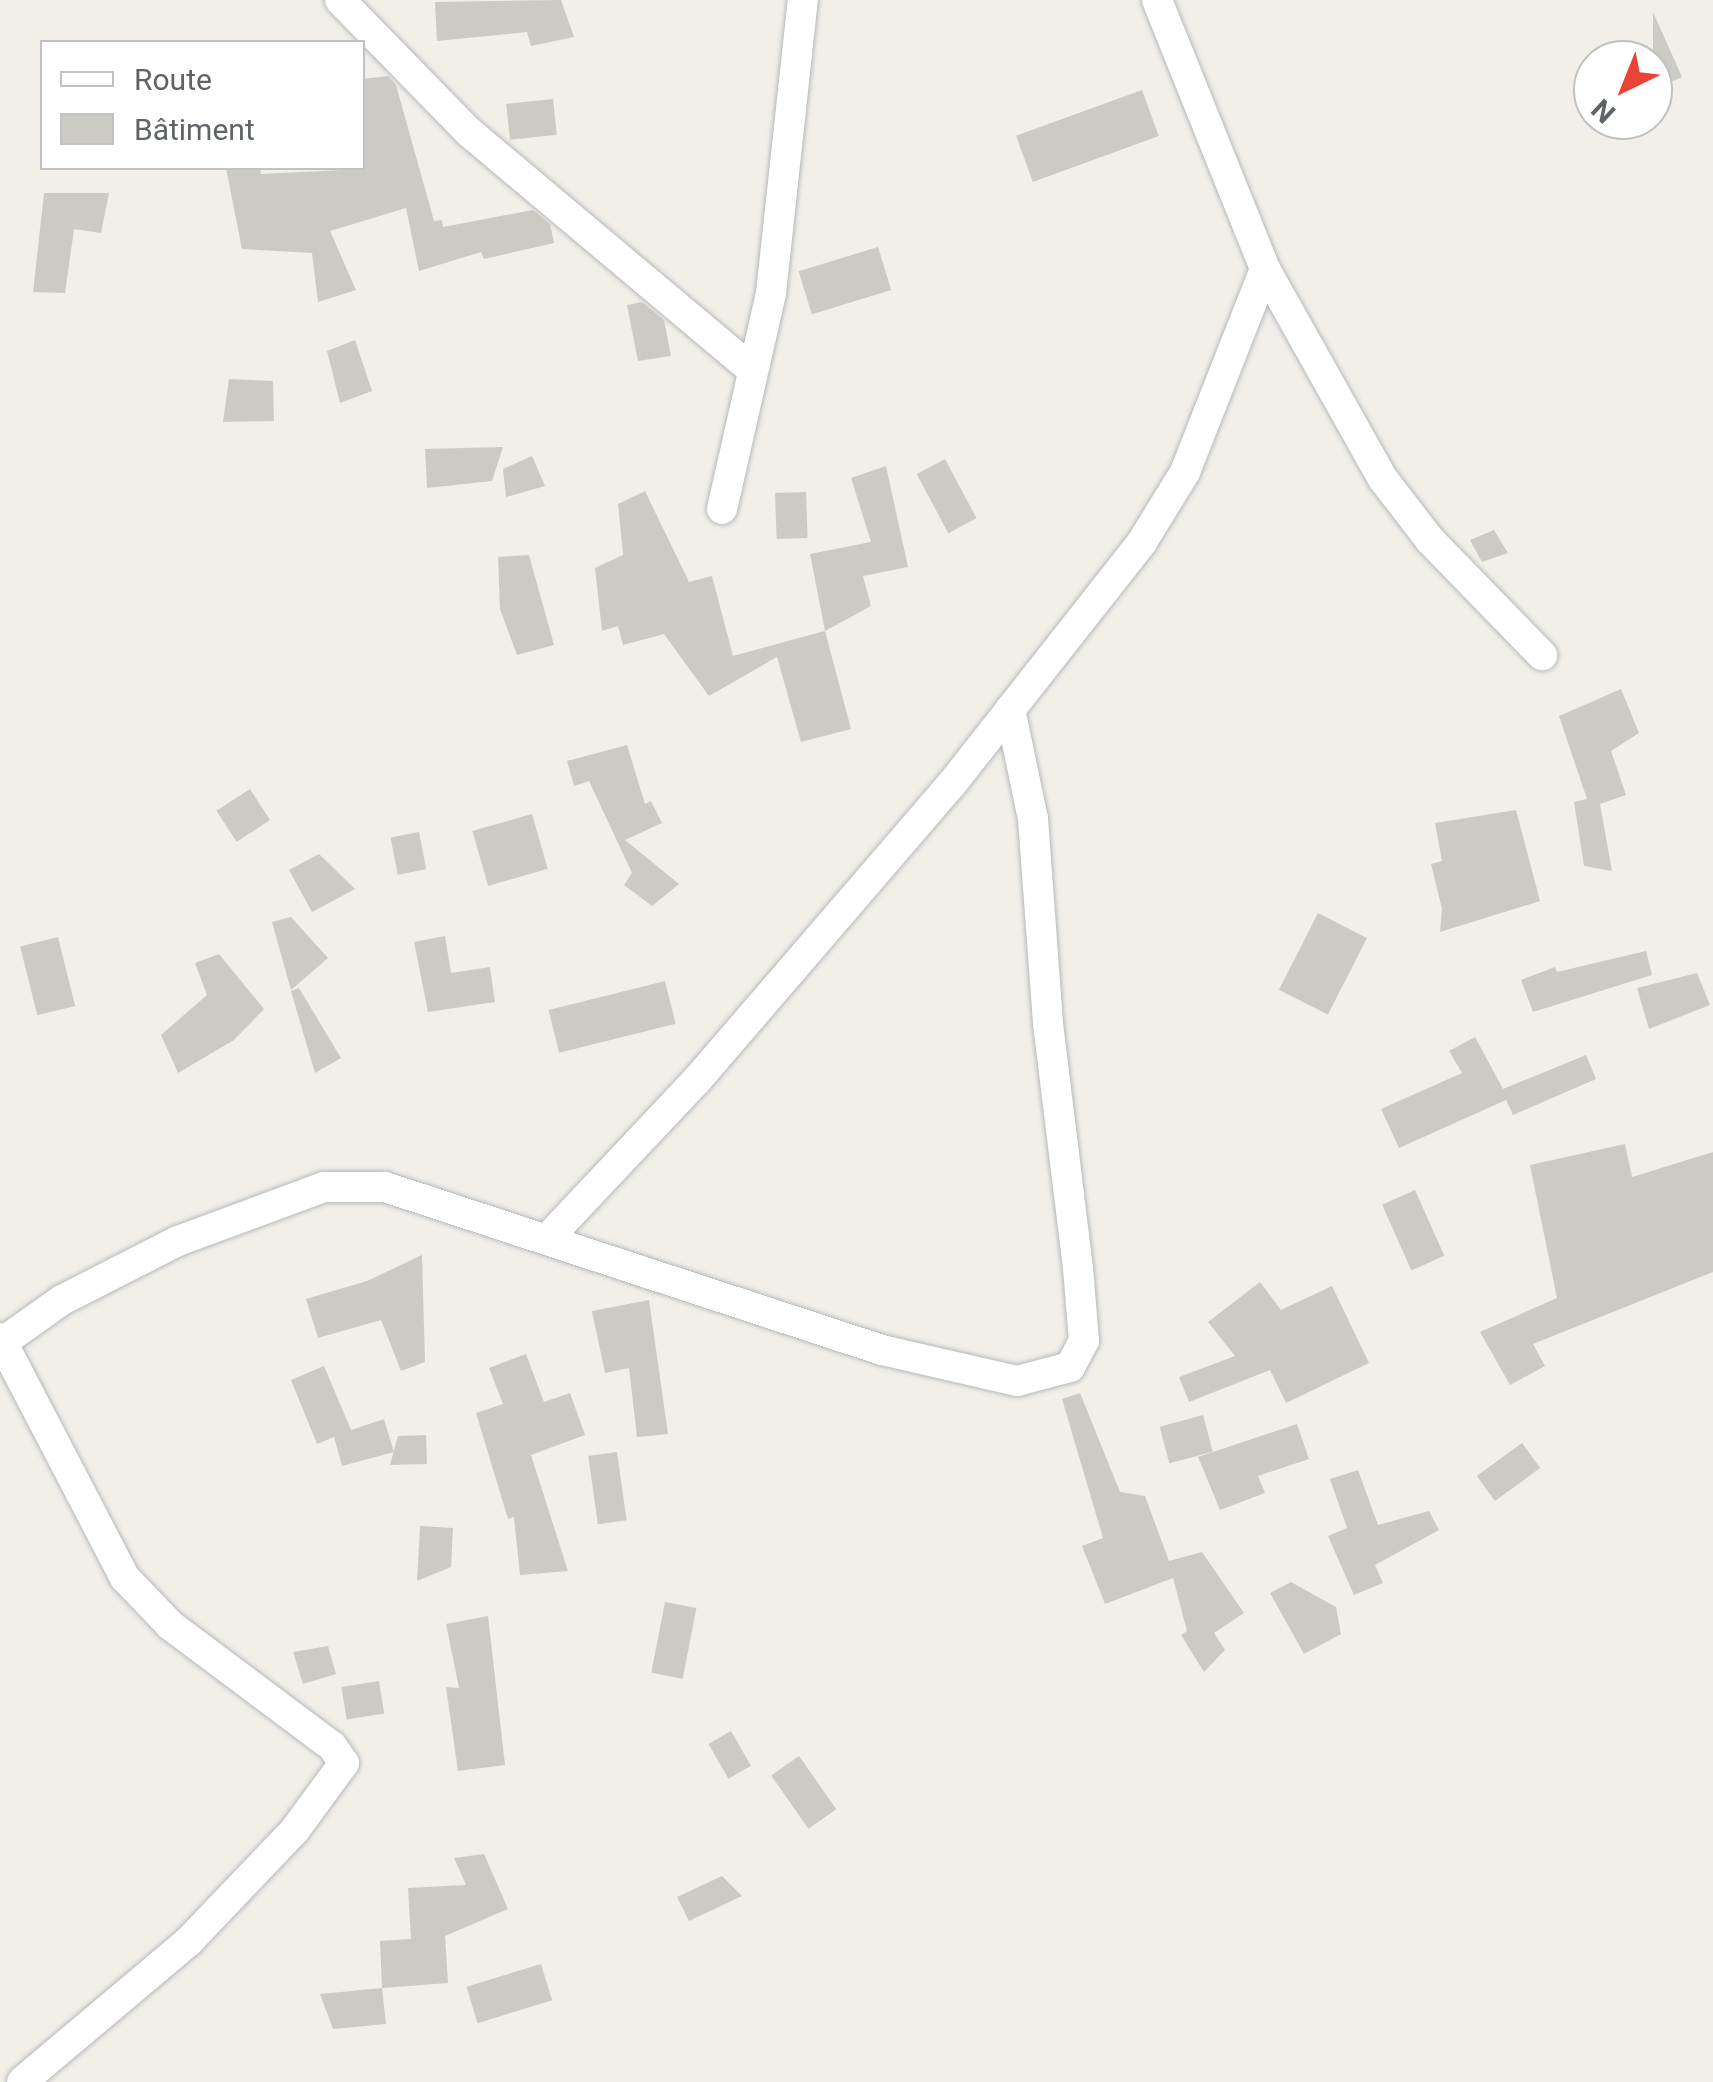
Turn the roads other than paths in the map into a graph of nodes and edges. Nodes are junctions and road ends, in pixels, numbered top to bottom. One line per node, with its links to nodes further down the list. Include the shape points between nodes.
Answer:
1 (340, 0): 5 (street, via 470,133)
2 (803, 0): 5 (street, via 772,293)
3 (1157, 0): 4 (street)
4 (1264, 269): 7 (street, via 1383,479 1430,540); 8 (street, via 1186,472 1142,542)
5 (752, 370): 6 (street)
6 (722, 509)
7 (1542, 655)
8 (1010, 709): 9 (street, via 697,1080); 9 (street, via 1032,818 1078,1268 1084,1341 1070,1367 1017,1381 882,1350)
9 (548, 1238): 10 (street, via 385,1188 324,1187 178,1242 62,1300)
10 (1, 1341): 11 (street, via 125,1578 170,1625 332,1746 344,1763 296,1830 188,1942)
11 (22, 2082)

